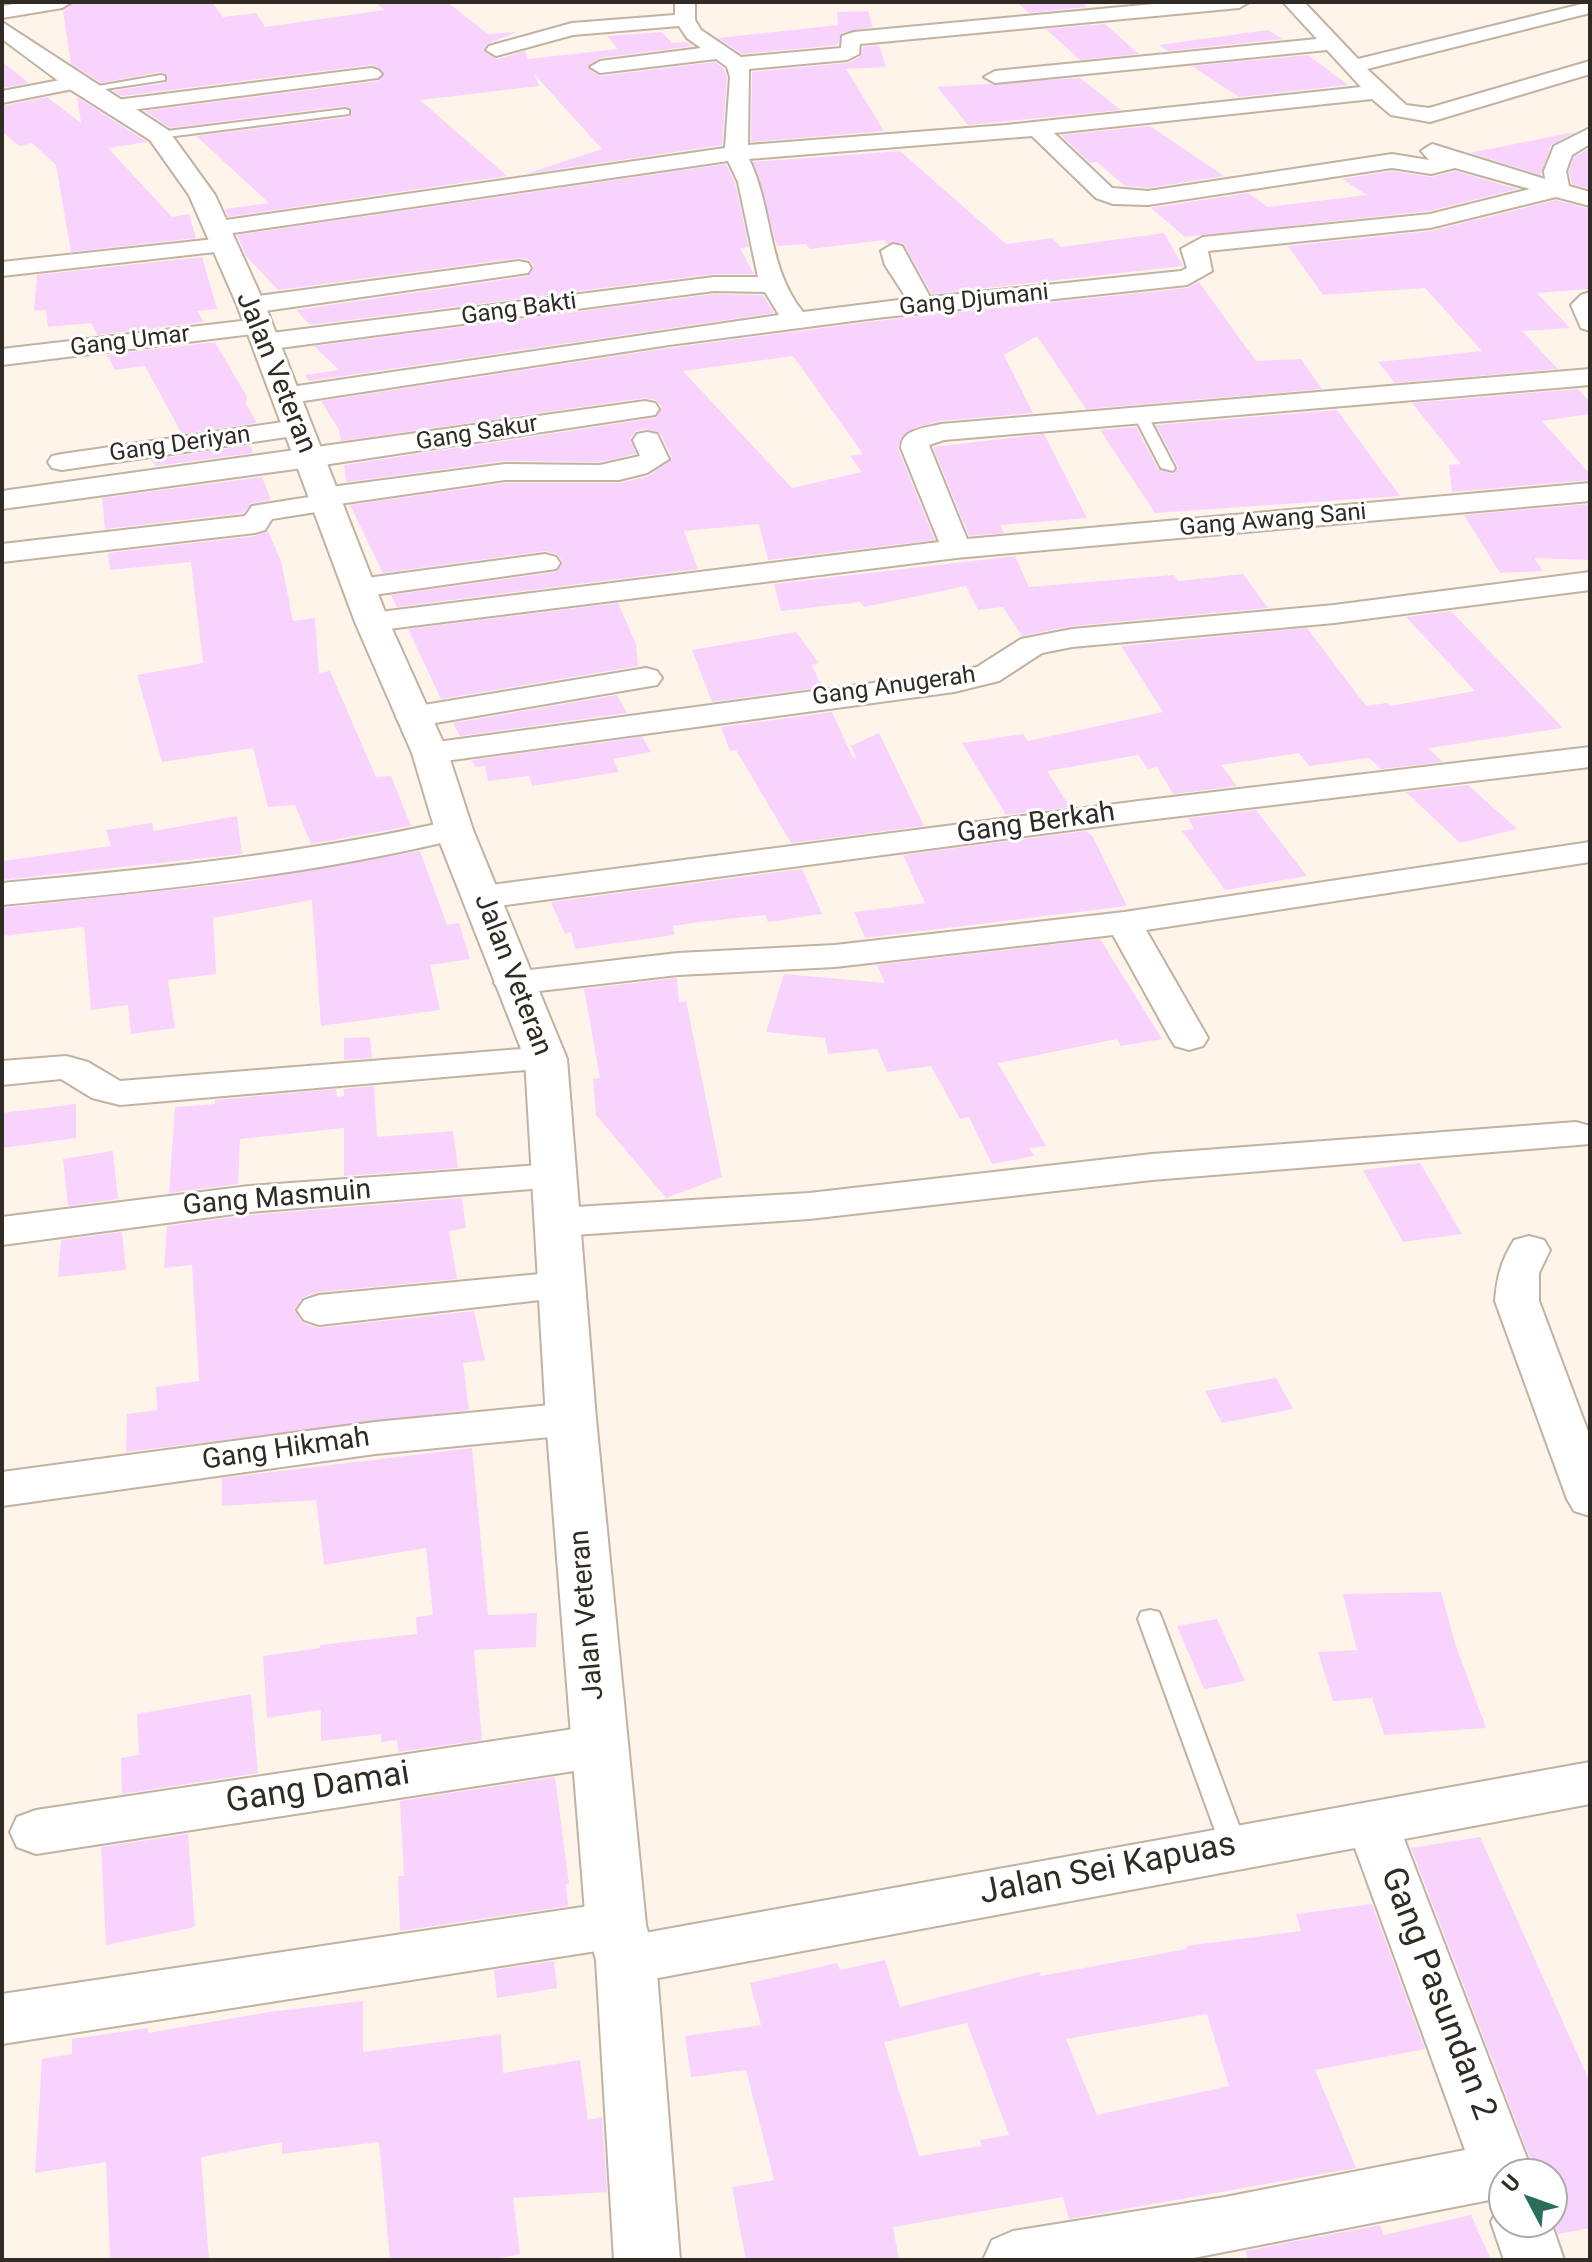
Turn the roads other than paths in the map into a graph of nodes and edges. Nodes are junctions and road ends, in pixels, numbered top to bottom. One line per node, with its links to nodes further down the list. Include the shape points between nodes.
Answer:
1 (62, 2): 6 (street)
2 (1239, 2): 10 (street, via 865,36 849,40 852,50 847,54)
3 (1293, 2): 8 (street)
4 (1590, 7): 12 (street)
5 (685, 11): 9 (street, via 572,29); 10 (street, via 694,34)
6 (2, 12)
7 (2, 29): 19 (street, Jalan Veteran)
8 (1330, 44): 12 (street); 14 (street)
9 (496, 50)
10 (730, 58): 11 (street); 27 (street, via 741,77)
11 (600, 67)
12 (1351, 67): 18 (street)
13 (1590, 67): 22 (street, via 1441,113)
14 (1103, 69): 16 (street); 23 (street)
15 (371, 74): 19 (street)
16 (995, 77)
17 (161, 78): 19 (lane)
18 (1377, 92): 22 (street); 23 (street)
19 (92, 93): 20 (street); 25 (street, Jalan Veteran)
20 (2, 97)
21 (345, 112): 25 (lane)
22 (1409, 113): 28 (street, via 1429,148)
23 (1156, 114): 24 (street)
24 (1036, 128): 27 (street); 28 (street, via 1104,193 1124,198 1392,161 1431,167)
25 (159, 135): 31 (street, Jalan Veteran, via 202,195)
26 (1590, 135): 29 (street, via 1562,151 1555,171)
27 (736, 153): 31 (street); 35 (street, via 748,179 761,258)
28 (1456, 161): 29 (street)
29 (1558, 189): 30 (street); 37 (street, Gang Djumani, via 1430,221 1203,244 1193,249 1200,271 1187,278)
30 (1590, 199)
31 (221, 236): 34 (street); 40 (street, Jalan Veteran)
32 (893, 251): 37 (street)
33 (519, 268): 40 (street)
34 (2, 269)
35 (773, 285): 38 (street); 40 (street, Gang Bakti, via 714,284)
36 (1590, 300): 39 (street, via 1584,305)
37 (924, 306): 38 (street, Gang Djumani)
38 (797, 321): 46 (street, Gang Djumani, via 669,337)
39 (1590, 323)
40 (258, 325): 41 (street, Gang Umar); 46 (street, Jalan Veteran)
41 (2, 357)
42 (1590, 377): 44 (street)
43 (645, 409): 46 (street, Gang Sakur)
44 (1140, 414): 48 (lane); 51 (street, via 941,432 915,440)
45 (647, 440): 46 (street, via 655,459 597,475)
46 (308, 457): 47 (street, Gang Deriyan); 50 (street); 52 (street, via 255,524); 55 (street, Jalan Veteran)
47 (62, 462)
48 (1168, 468)
49 (1590, 492): 51 (street, Gang Awang Sani)
50 (2, 500)
51 (956, 549): 55 (street, Gang Awang Sani)
52 (2, 553)
53 (545, 563): 55 (street)
54 (1590, 581): 57 (street, Gang Anugerah, via 1334,614 1072,638 1032,646 988,674 954,682 702,718)
55 (366, 605): 57 (street, Jalan Veteran)
56 (646, 678): 57 (street)
57 (421, 735): 59 (street, Jalan Veteran)
58 (1590, 757): 62 (street, Gang Berkah)
59 (454, 830): 61 (street, via 212,874); 62 (street, Jalan Veteran)
60 (1590, 852): 63 (street)
61 (2, 894)
62 (483, 897): 64 (street, Jalan Veteran)
63 (1124, 923): 64 (street, via 835,956 678,964); 65 (street)
64 (513, 983): 66 (street, Jalan Veteran)
65 (1189, 1038)
66 (546, 1059): 67 (street, via 120,1093 105,1091 60,1067); 69 (street, Jalan Veteran)
67 (2, 1073)
68 (1576, 1135): 70 (street, via 1152,1167 809,1206)
69 (554, 1177): 70 (street, Jalan Veteran); 71 (street, Gang Masmuin, via 249,1199)
70 (559, 1222): 73 (street, Jalan Veteran)
71 (2, 1231)
72 (1529, 1250): 77 (street, via 1518,1273 1517,1301)
73 (561, 1286): 74 (street); 75 (street, Jalan Veteran)
74 (319, 1310)
75 (571, 1419): 76 (street, Gang Hikmah, via 375,1438); 79 (street, Jalan Veteran)
76 (2, 1489)
77 (1590, 1499)
78 (1150, 1619): 83 (lane)
79 (600, 1746): 82 (street, Gang Damai); 84 (street, Jalan Veteran)
80 (1590, 1783): 81 (street, Jalan Sei Kapuas)
81 (1372, 1823): 83 (street, Jalan Sei Kapuas); 86 (street, Gang Pasundan 2)
82 (36, 1832)
83 (1234, 1847): 84 (street, Jalan Sei Kapuas)
84 (621, 1942): 85 (street, Jalan Sei Kapuas); 89 (street, Jalan Veteran)
85 (2, 2019)
86 (1497, 2158)
87 (1488, 2192): 90 (street, via 1225,2225)
88 (1526, 2238): 91 (street, Gang Pasundan 2)
89 (647, 2260)
90 (1013, 2260)
91 (1534, 2260)

